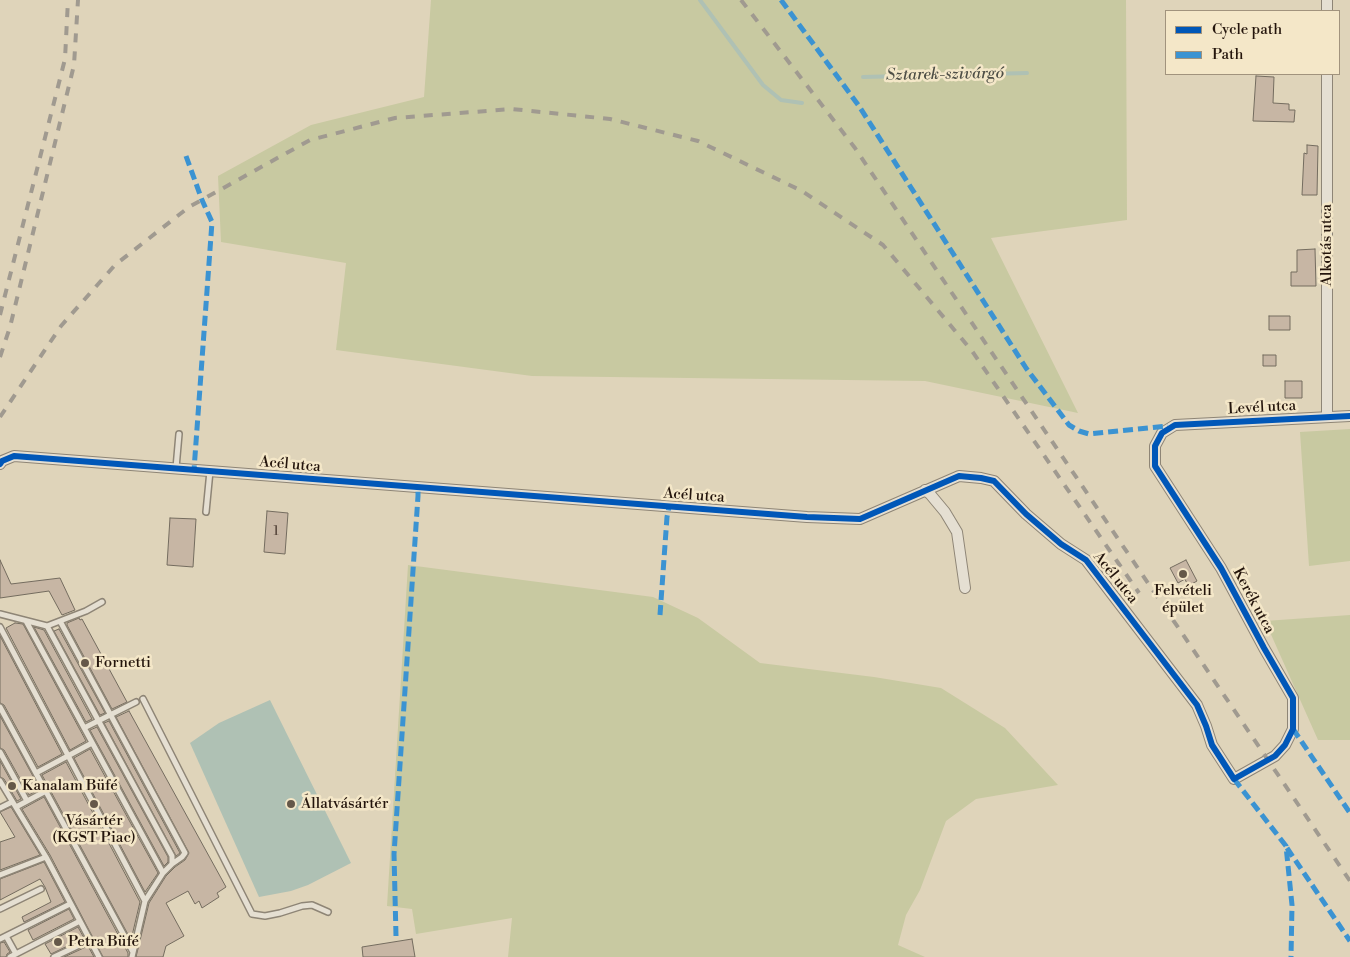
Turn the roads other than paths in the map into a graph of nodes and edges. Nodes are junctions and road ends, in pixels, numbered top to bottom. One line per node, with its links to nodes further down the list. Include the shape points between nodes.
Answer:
1 (1327, 75): 2 (street, Alkotás utca)
2 (1327, 416): 3 (street, Levél utca); 4 (street, Levél utca)
3 (1350, 416)
4 (1175, 425): 28 (street, Kerék utca, via 1162,433 1155,446 1155,466 1221,568 1293,698 1293,729 1285,745 1275,756)
5 (179, 434): 7 (lane)
6 (0, 464): 7 (street, Acél utca, via 14,456)
7 (176, 468): 8 (street, Acél utca)
8 (210, 471): 9 (street, Acél utca, via 814,518 860,519); 10 (lane)
9 (925, 490): 11 (street, via 945,512 957,532); 28 (street, Acél utca, via 959,476 994,482 1061,544 1086,560 1197,705 1212,745)
10 (206, 512)
11 (965, 588)
12 (102, 602): 15 (lane)
13 (0, 614): 14 (lane)
14 (26, 621): 16 (lane); 23 (lane)
15 (60, 621): 16 (lane); 21 (lane)
16 (47, 626): 22 (lane)
17 (0, 627): 26 (lane)
18 (143, 699): 42 (lane, via 252,914 265,916 312,905)
19 (136, 702): 21 (lane)
20 (0, 707): 27 (lane)
21 (111, 714): 22 (lane); 35 (lane, via 185,853)
22 (99, 720): 23 (lane); 35 (lane, via 172,856)
23 (84, 728): 24 (lane)
24 (92, 743): 26 (lane); 36 (lane)
25 (0, 752): 31 (lane)
26 (68, 756): 27 (lane); 39 (lane)
27 (36, 773): 30 (lane)
28 (1234, 778)
29 (0, 781): 32 (lane)
30 (46, 791): 31 (lane); 48 (lane)
31 (28, 801): 32 (lane)
32 (14, 804): 33 (lane); 34 (lane)
33 (0, 808)
34 (46, 858): 37 (lane); 40 (lane)
35 (172, 864): 36 (lane)
36 (163, 873): 39 (lane)
37 (0, 875)
38 (41, 889): 41 (lane)
39 (145, 901): 48 (lane)
40 (70, 904): 43 (lane); 44 (lane)
41 (0, 909)
42 (328, 912)
43 (80, 922): 46 (lane); 47 (lane)
44 (6, 936): 45 (lane); 47 (lane)
45 (0, 939)
46 (90, 940): 50 (lane); 51 (lane)
47 (16, 954): 49 (lane)
48 (133, 954)
49 (10, 957)
50 (54, 957)
51 (99, 957)

